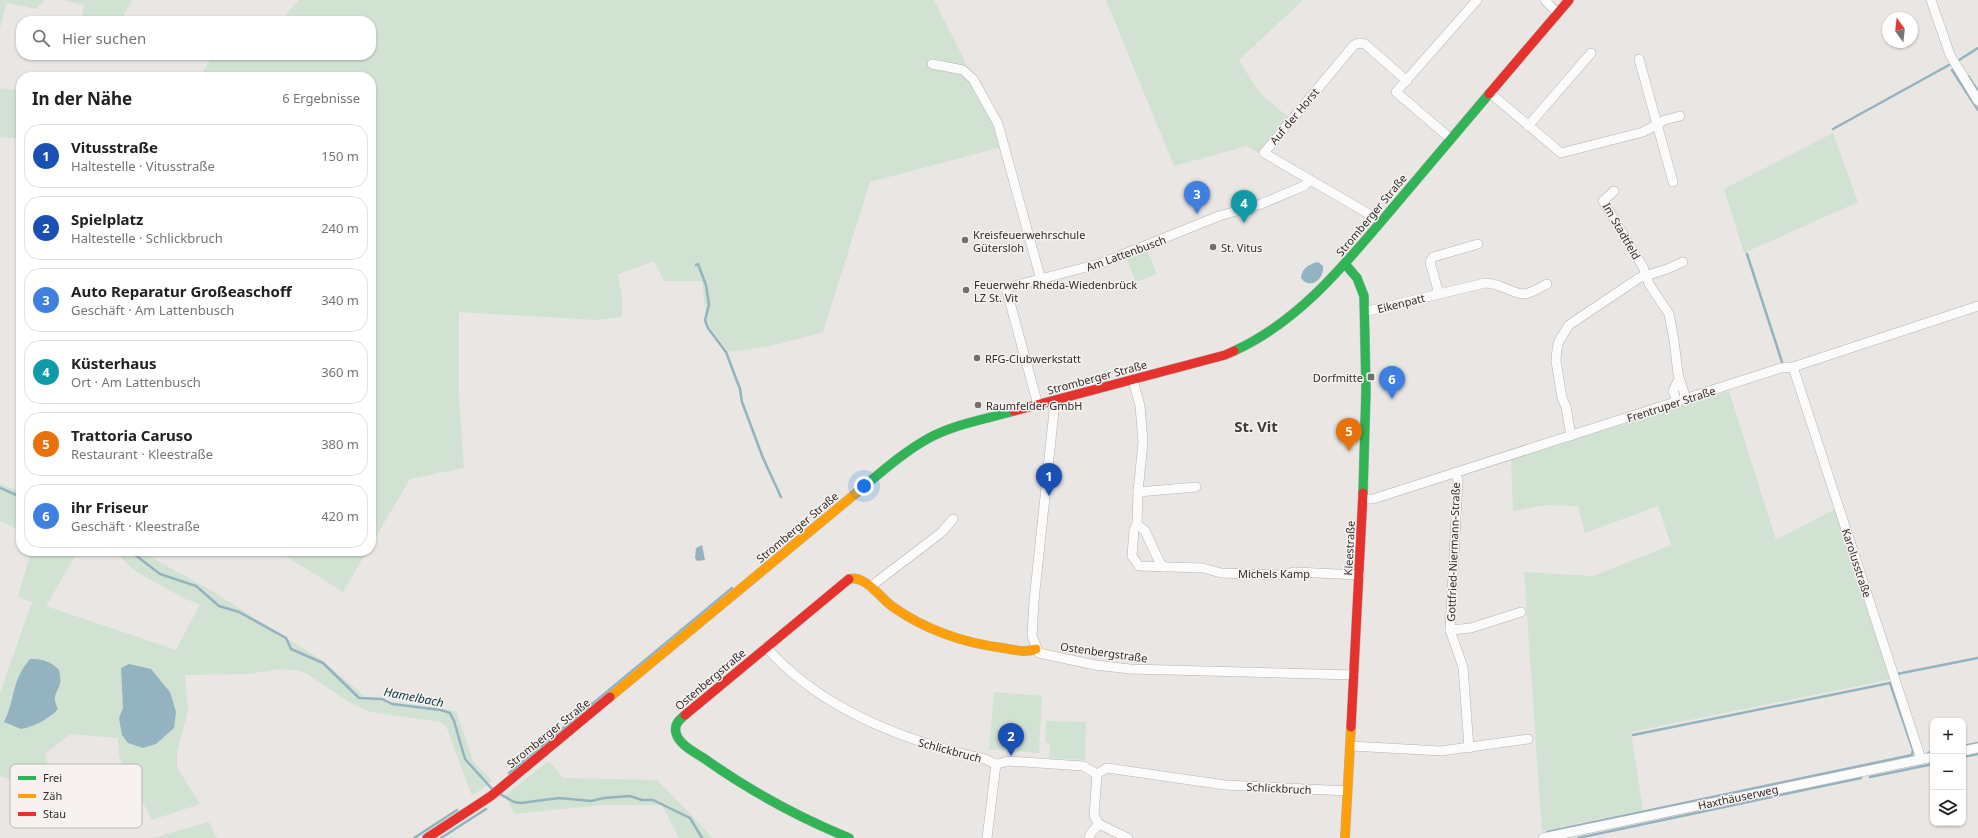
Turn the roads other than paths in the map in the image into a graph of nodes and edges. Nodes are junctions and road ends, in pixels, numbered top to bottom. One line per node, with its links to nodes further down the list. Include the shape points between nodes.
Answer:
1 (1477, 0): 9 (street)
2 (1545, 0): 5 (street)
3 (1569, 0): 5 (main road, Stromberger Straße)
4 (1931, 0): 11 (street, via 1950,55)
5 (1557, 13): 10 (main road, Stromberger Straße)
6 (1591, 53): 14 (street)
7 (1639, 59): 13 (street)
8 (932, 64): 24 (street, via 963,70 973,79 998,124)
9 (1407, 80): 15 (street, via 1396,92); 16 (street, Auf der Horst, via 1364,44 1354,45 1264,152)
10 (1490, 93): 14 (street); 15 (main road, Stromberger Straße)
11 (1978, 101)
12 (1680, 116): 13 (street)
13 (1658, 125): 14 (street, via 1643,132 1561,153); 17 (street)
14 (1528, 126)
15 (1451, 139): 19 (main road, Stromberger Straße)
16 (1310, 180): 19 (street, Auf der Horst); 24 (street, Am Lattenbusch, via 1304,186 1268,201 1219,216 1102,263)
17 (1673, 182)
18 (1614, 191): 23 (street, Im Stadtfeld, via 1603,201)
19 (1381, 221): 22 (main road, Stromberger Straße)
20 (1478, 244): 26 (street, Eikenpatt, via 1433,257 1430,262)
21 (1683, 262): 23 (street)
22 (1345, 264): 28 (main road, Kleestraße, via 1360,282 1364,296); 31 (main road, Stromberger Straße, via 1309,302 1255,342 1225,355)
23 (1646, 275): 30 (street, Im Stadtfeld, via 1669,314); 36 (street, via 1569,326 1559,341 1556,361)
24 (1041, 280): 35 (street, Am Lattenbusch, via 1006,288)
25 (1547, 284): 26 (street, Eikenpatt, via 1522,294 1494,283 1485,283)
26 (1439, 294): 28 (street, Eikenpatt)
27 (1978, 306): 29 (street, Frentruper Straße)
28 (1364, 312): 40 (main road, Kleestraße, via 1366,390)
29 (1793, 367): 32 (street, Frentruper Straße, via 1781,368); 57 (street, Karolusstraße)
30 (1679, 379): 32 (street, Im Stadtfeld); 34 (street, Im Stadtfeld, via 1673,391)
31 (1133, 380): 33 (main road, Stromberger Straße); 39 (street, Michels Kamp, via 1140,406 1143,442)
32 (1686, 399): 34 (street, Frentruper Straße)
33 (1052, 401): 35 (main road, Stromberger Straße); 49 (street, via 1054,412 1034,601 1032,636)
34 (1677, 402): 36 (street, Frentruper Straße)
35 (1038, 405): 62 (main road, Stromberger Straße, via 959,426 930,438 902,455 504,785)
36 (1571, 436): 37 (street, Frentruper Straße)
37 (1455, 473): 40 (street, Frentruper Straße, via 1373,499); 47 (street, Gottfried-Niermann-Straße, via 1458,480)
38 (1196, 487): 39 (street)
39 (1138, 492): 42 (street, Michels Kamp)
40 (1363, 499): 44 (main road, Kleestraße)
41 (953, 519): 45 (street, via 942,532)
42 (1137, 524): 43 (street, via 1145,531); 43 (street, Michels Kamp, via 1134,530 1134,562 1139,566)
43 (1164, 567): 44 (street, Michels Kamp, via 1204,568 1228,574 1280,575 1295,572)
44 (1360, 575): 50 (main road, Kleestraße)
45 (870, 588): 48 (main road, Ostenbergstraße, via 863,581 854,578 846,580); 49 (main road, Ostenbergstraße, via 893,607 936,632 985,646 1029,652)
46 (1521, 612): 47 (street, via 1471,628)
47 (1450, 630): 53 (street, Gottfried-Niermann-Straße, via 1463,667)
48 (766, 647): 58 (street, Schlickbruch, via 781,664 804,682 869,722 930,745 986,759); 63 (main road, Ostenbergstraße, via 682,716 676,726 678,736 684,744 714,766 770,801)
49 (1036, 649): 50 (street, Ostenbergstraße, via 1047,656 1130,669)
50 (1354, 675): 52 (main road, Kleestraße)
51 (1528, 739): 53 (street)
52 (1351, 746): 53 (street, via 1441,751); 60 (main road, Kleestraße)
53 (1469, 748)
54 (1978, 748): 55 (street)
55 (1966, 750)
56 (1930, 758): 57 (street, Haxthäuserweg)
57 (1921, 759): 68 (street, Haxthäuserweg)
58 (996, 764): 59 (street, Schlickbruch, via 1008,761 1083,766); 64 (street)
59 (1097, 774): 60 (street, Schlickbruch, via 1107,768 1225,785); 61 (street, via 1094,816)
60 (1348, 791): 67 (main road, Kleestraße)
61 (1099, 824): 65 (street); 66 (street)
62 (426, 838)
63 (849, 838)
64 (987, 838)
65 (1089, 838)
66 (1128, 838)
67 (1345, 838)
68 (1543, 838)

